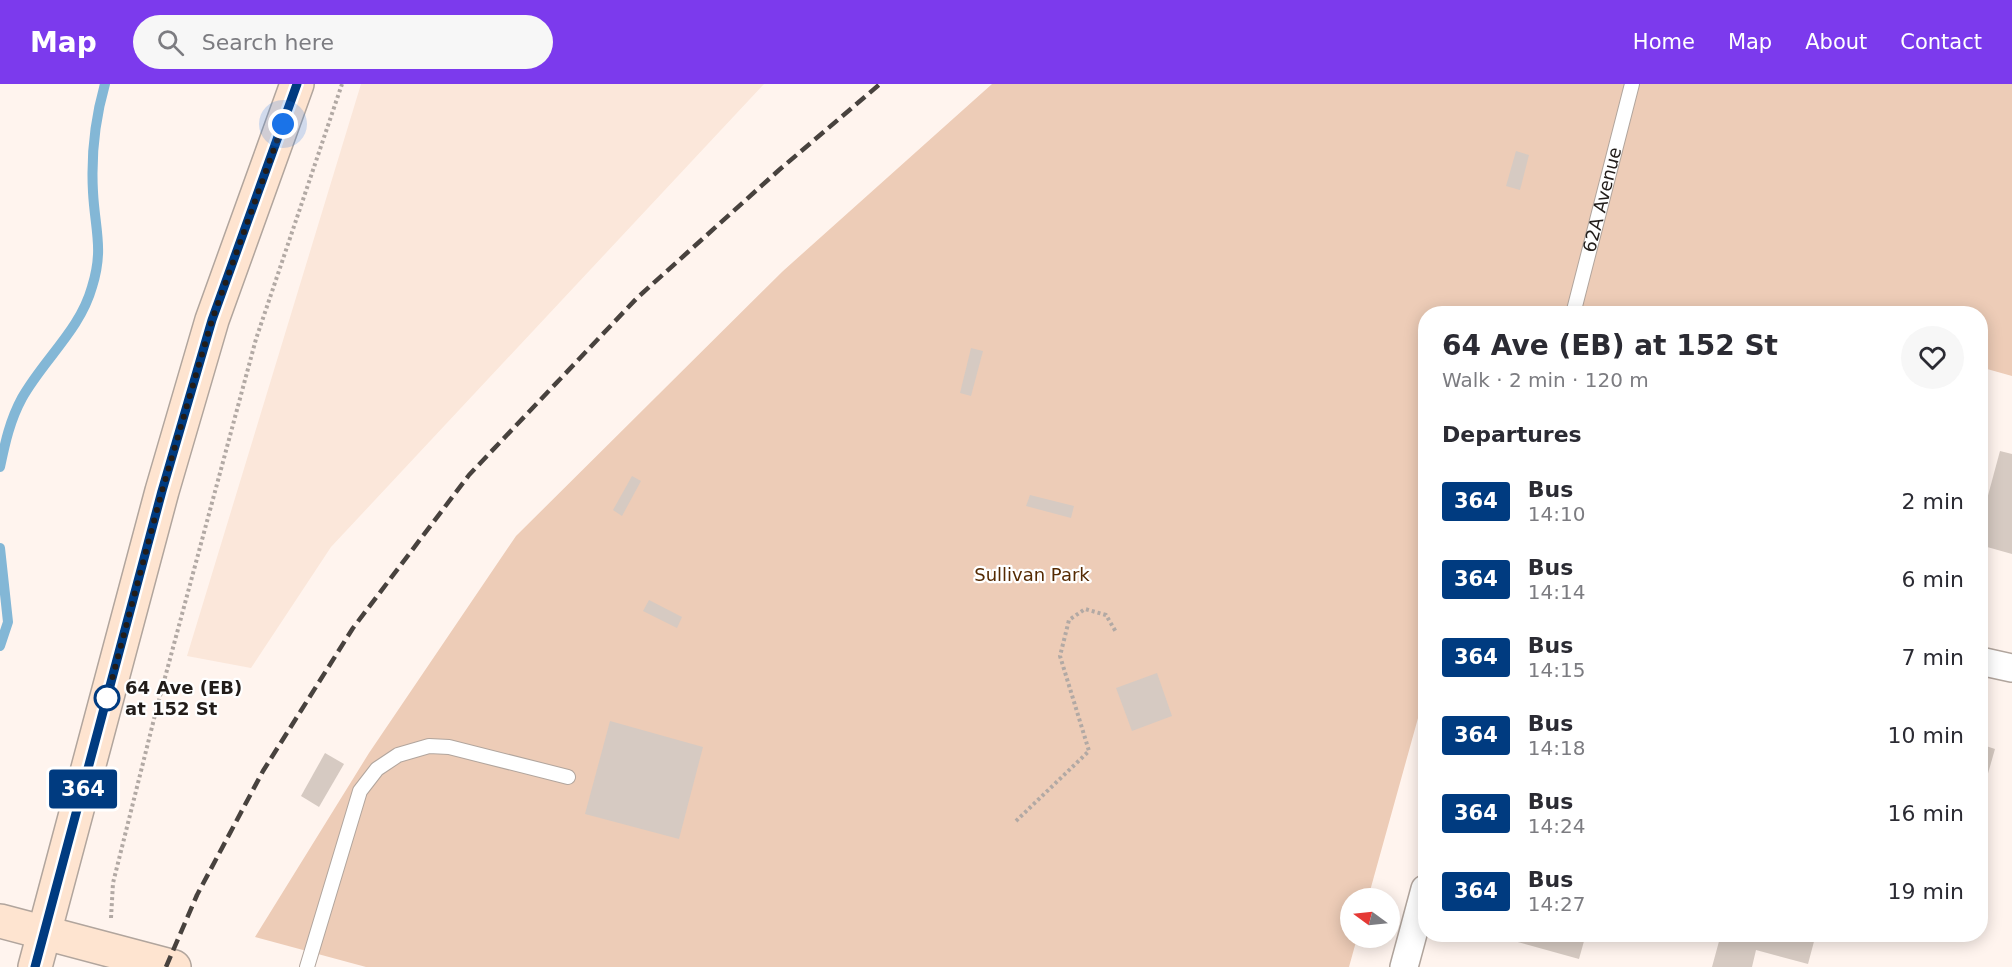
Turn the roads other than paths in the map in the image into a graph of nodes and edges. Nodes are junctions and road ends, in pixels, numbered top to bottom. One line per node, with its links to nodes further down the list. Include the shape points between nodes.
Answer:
1 (297, 84): 9 (main road, via 212,320 162,491)
2 (1632, 84): 3 (lane, 62A Avenue)
3 (1575, 306)
4 (1988, 663): 5 (street)
5 (2012, 668)
6 (568, 777): 12 (lane, via 449,747 429,746 398,755 377,769 360,791)
7 (1418, 915): 13 (street)
8 (0, 921): 9 (main road)
9 (44, 933): 10 (main road); 11 (main road)
10 (35, 967)
11 (174, 967)
12 (307, 967)
13 (1404, 967)

